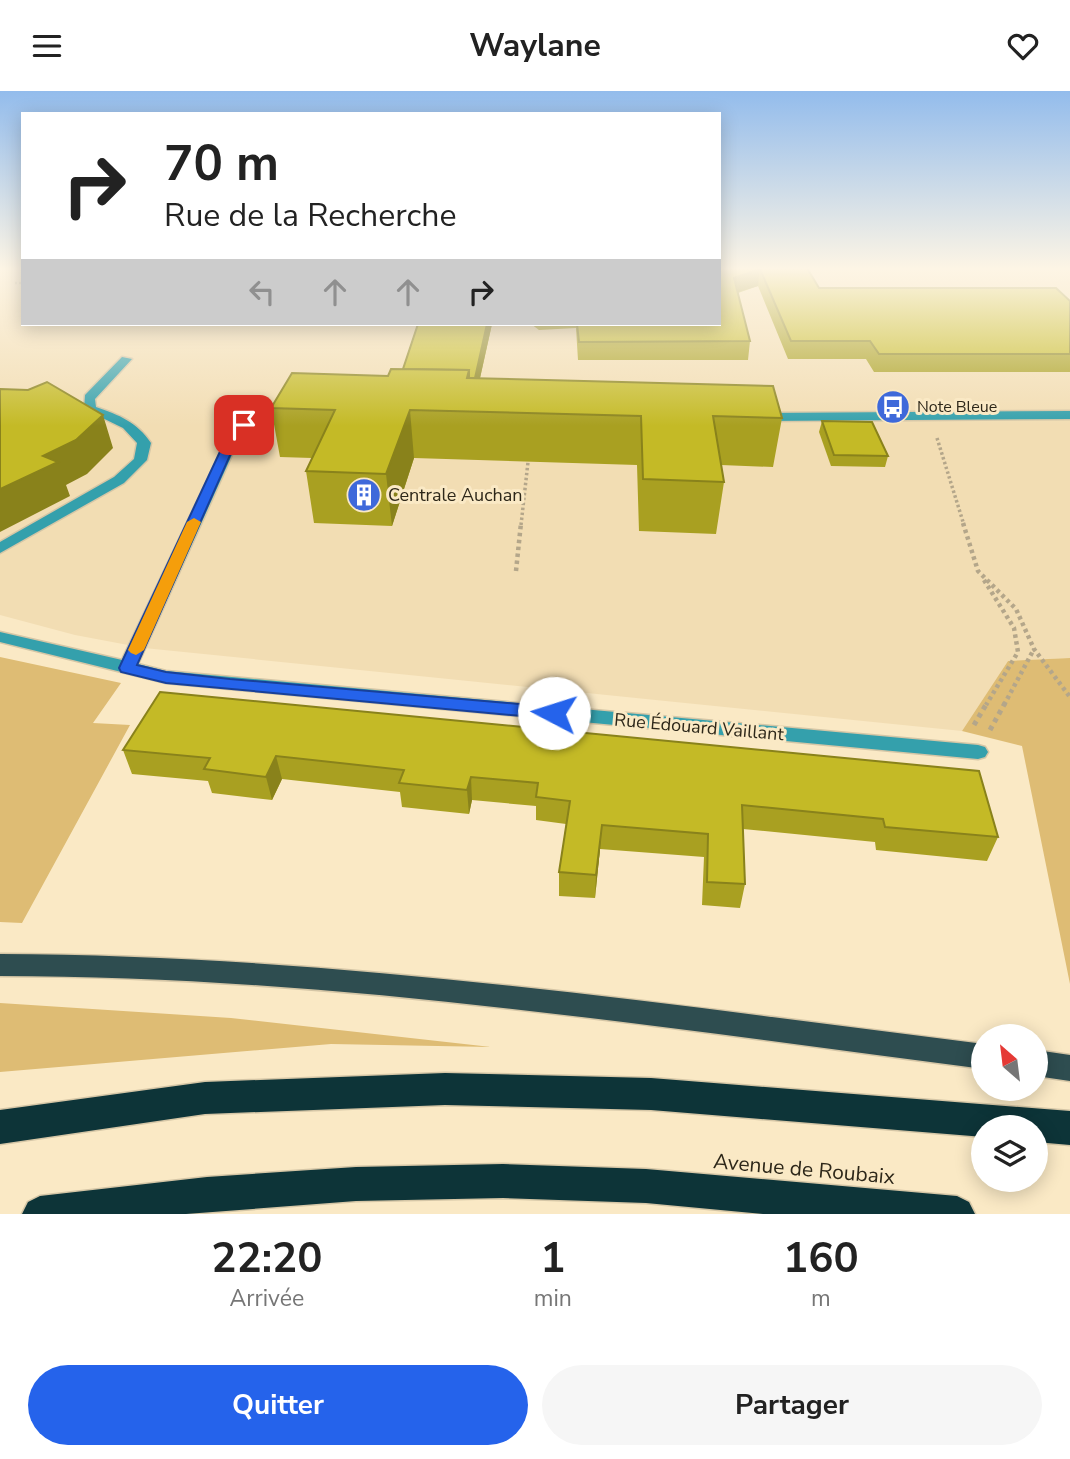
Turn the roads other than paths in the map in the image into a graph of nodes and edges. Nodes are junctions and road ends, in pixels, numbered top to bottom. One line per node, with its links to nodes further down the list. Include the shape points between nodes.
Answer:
1 (126, 359): 5 (street, via 88,404 138,431 144,443 140,460 119,480)
2 (310, 407): 7 (street, via 268,412 234,436)
3 (1070, 415): 4 (street)
4 (741, 417)
5 (0, 548)
6 (0, 637): 7 (street, Rue Édouard Vaillant)
7 (127, 668): 8 (street, Rue Édouard Vaillant, via 230,684)
8 (969, 751)
9 (0, 965): 10 (main road, via 379,983)
10 (971, 1055)
11 (1048, 1065): 12 (main road)
12 (1070, 1068)
13 (0, 1127): 14 (highway, via 205,1098 445,1089 651,1094)
14 (1070, 1129)
15 (40, 1214): 16 (highway, Avenue de Roubaix, via 207,1194 503,1181 646,1187)
16 (957, 1214)

